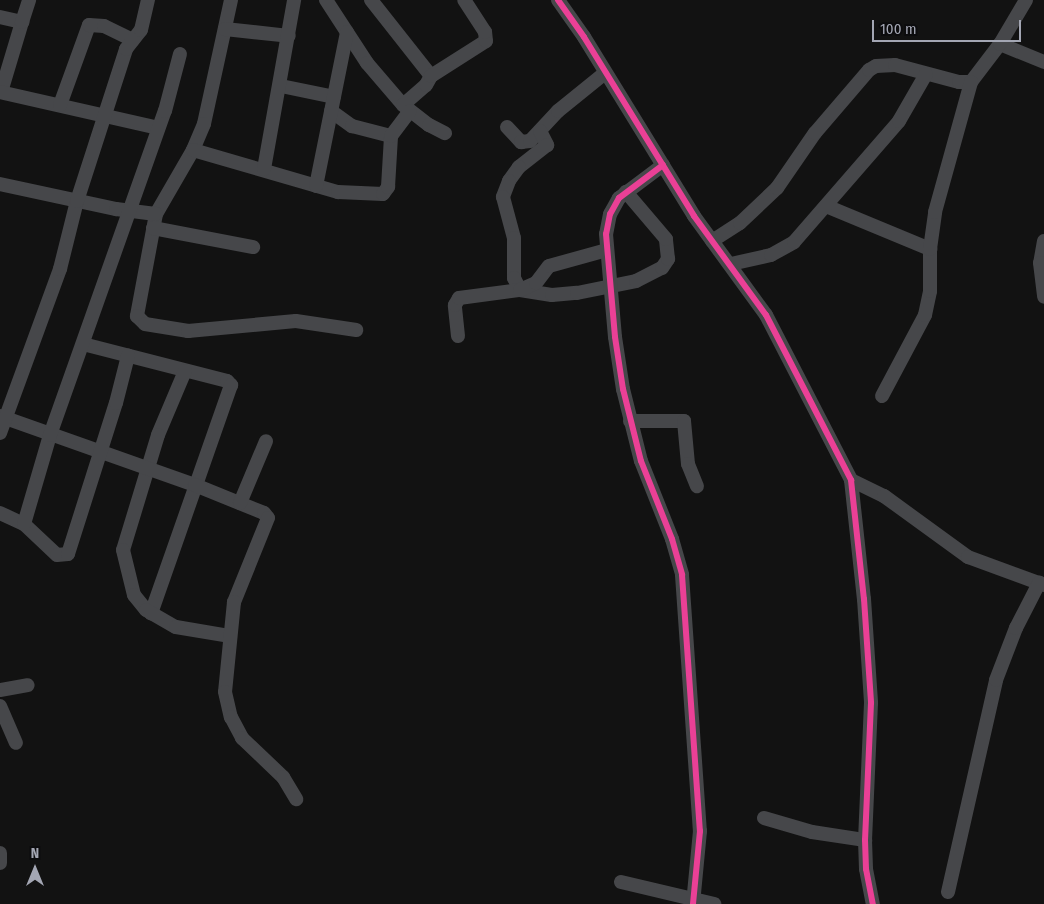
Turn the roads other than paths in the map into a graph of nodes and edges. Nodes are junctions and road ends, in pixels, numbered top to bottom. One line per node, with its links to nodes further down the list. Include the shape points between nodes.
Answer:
1 (29, 0): 11 (street)
2 (148, 0): 15 (street, via 141,30)
3 (231, 0): 12 (street)
4 (294, 0): 14 (street)
5 (326, 0): 13 (street)
6 (371, 0): 21 (street)
7 (464, 0): 21 (street, via 485,32 486,40)
8 (558, 0): 19 (street)
9 (1026, 0): 16 (street)
10 (0, 17): 11 (street)
11 (22, 22): 24 (street)
12 (225, 29): 14 (street); 34 (street, via 212,92)
13 (347, 32): 25 (street); 27 (street, via 367,63)
14 (289, 36): 23 (street)
15 (133, 40): 26 (street, via 104,26 89,25); 28 (street, via 126,49)
16 (1000, 44): 18 (street); 22 (street)
17 (180, 54): 30 (street)
18 (1044, 62)
19 (606, 73): 31 (street, via 558,110); 35 (street)
20 (926, 74): 22 (street); 41 (street, via 899,121); 44 (street, via 885,64 869,70 815,133 777,188 740,223)
21 (431, 76): 27 (street)
22 (971, 82): 47 (street, via 935,212)
23 (281, 86): 25 (street); 36 (street)
24 (1, 92): 26 (street)
25 (332, 104): 33 (street, via 352,126); 38 (street)
26 (60, 105): 28 (street)
27 (406, 108): 32 (street); 33 (street)
28 (107, 115): 30 (street); 40 (street)
29 (508, 127): 31 (street, via 525,143)
30 (158, 128): 42 (street)
31 (540, 130): 51 (street, via 547,145 519,166 508,181 503,197 514,238 514,278)
32 (446, 133)
33 (391, 136): 38 (street, via 386,192 349,194)
34 (193, 150): 36 (street); 43 (street)
35 (663, 164): 39 (street); 44 (street)
36 (264, 169): 38 (street)
37 (0, 184): 40 (street)
38 (316, 186)
39 (626, 192): 48 (street, via 610,214); 50 (street, via 666,239 668,259 652,274)
40 (77, 200): 42 (street); 59 (street, via 60,269)
41 (826, 206): 47 (street); 49 (street, via 794,242 771,255)
42 (127, 210): 43 (street); 55 (street)
43 (155, 221): 46 (street); 53 (street, via 137,309 140,321 206,332 296,321)
44 (712, 241): 49 (street)
45 (1044, 241): 52 (street, via 1040,263)
46 (253, 246)
47 (930, 249): 58 (street, via 930,291 925,315)
48 (607, 250): 50 (street); 51 (street, via 549,266 536,283)
49 (732, 264): 66 (street, via 766,315)
50 (610, 287): 51 (street, via 552,295); 60 (street)
51 (520, 290): 54 (street, via 460,298 455,305)
52 (1044, 297)
53 (356, 330)
54 (458, 336)
55 (83, 344): 56 (street); 62 (street)
56 (128, 356): 57 (street); 64 (street)
57 (185, 370): 65 (street, via 166,412); 67 (street, via 231,385)
58 (882, 396)
59 (3, 417): 61 (street); 62 (street)
60 (630, 421): 68 (street, via 684,421 688,464); 86 (street, via 682,575 700,832)
61 (0, 433)
62 (50, 435): 64 (street); 71 (street)
63 (266, 441): 69 (street)
64 (99, 452): 65 (street); 71 (street, via 65,556 57,555)
65 (148, 468): 67 (street); 73 (street, via 123,550 137,603)
66 (851, 480): 72 (street, via 884,496 968,558); 81 (street, via 864,599 870,703)
67 (195, 485): 69 (street); 73 (street)
68 (697, 486)
69 (240, 503): 74 (street, via 264,513 268,524 234,602)
70 (0, 513): 71 (street)
71 (24, 524)
72 (1042, 584): 85 (street, via 1016,628 996,680)
73 (151, 613): 74 (street, via 176,627)
74 (230, 636): 79 (street, via 224,692 231,717 242,738 283,777)
75 (28, 685): 76 (street)
76 (0, 690)
77 (0, 706): 78 (street)
78 (16, 743)
79 (296, 799)
80 (764, 818): 81 (street, via 812,832)
81 (865, 840): 88 (street, via 866,869)
82 (0, 853): 83 (street)
83 (0, 863)
84 (621, 882): 86 (street)
85 (948, 892)
86 (693, 901): 87 (street)
87 (714, 904)
88 (873, 904)

